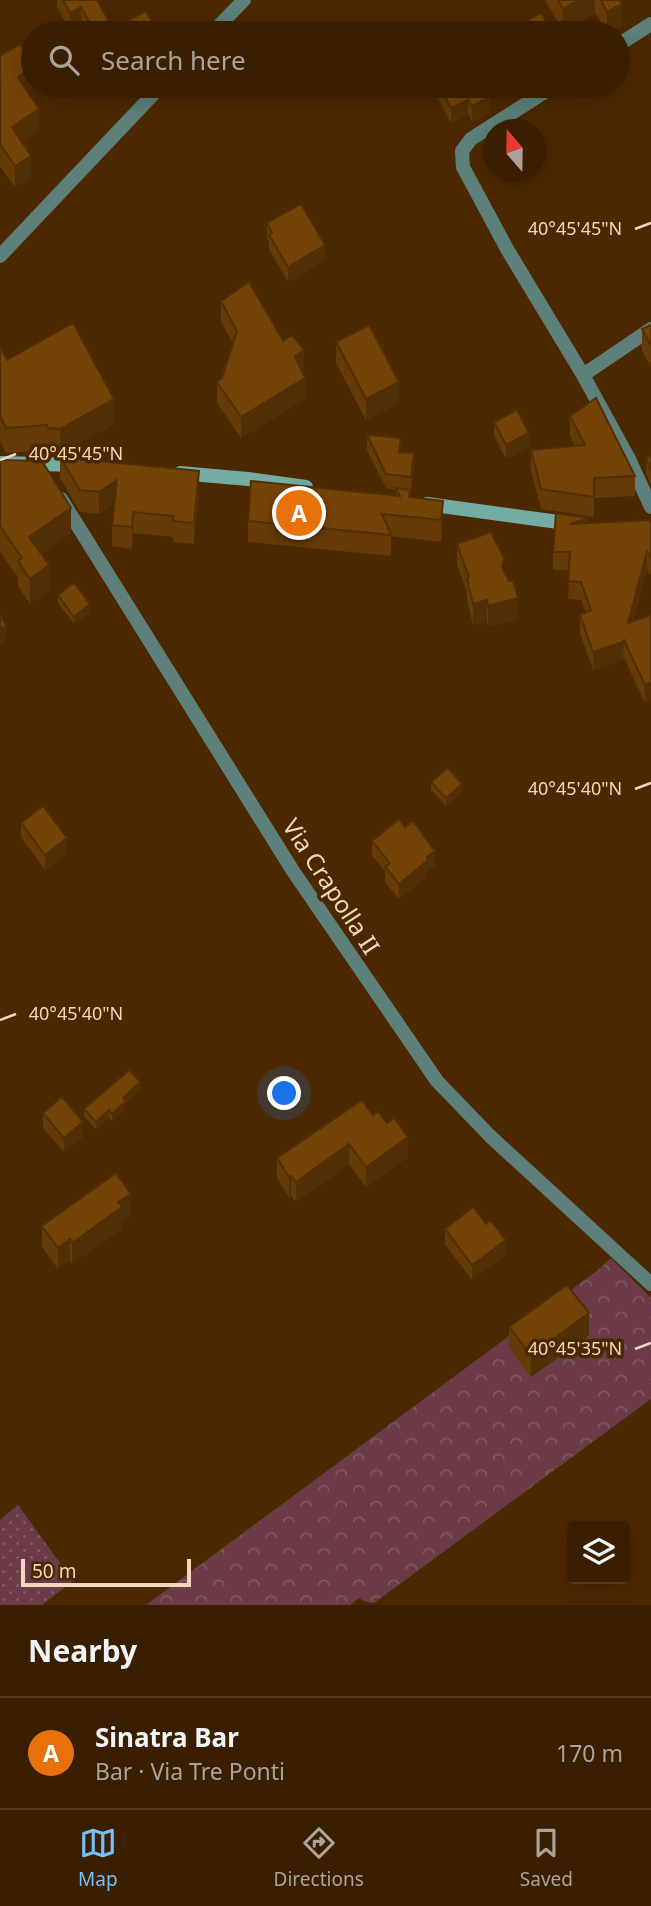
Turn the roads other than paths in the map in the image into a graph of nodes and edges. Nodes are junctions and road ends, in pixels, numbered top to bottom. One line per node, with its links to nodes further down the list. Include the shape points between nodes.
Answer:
1 (244, 0): 2 (street)
2 (224, 21)
3 (651, 24): 4 (street)
4 (630, 37)
5 (150, 98): 7 (street)
6 (535, 98): 9 (street, via 471,139 462,151 463,167)
7 (0, 256)
8 (651, 329): 9 (street)
9 (583, 375): 16 (street)
10 (0, 463): 13 (street)
11 (92, 466): 13 (street)
12 (160, 471): 14 (street)
13 (45, 474): 18 (street, Via Crapolla II, via 293,871 437,1081)
14 (325, 490)
15 (417, 503): 17 (street)
16 (651, 507)
17 (588, 526)
18 (651, 1284)

